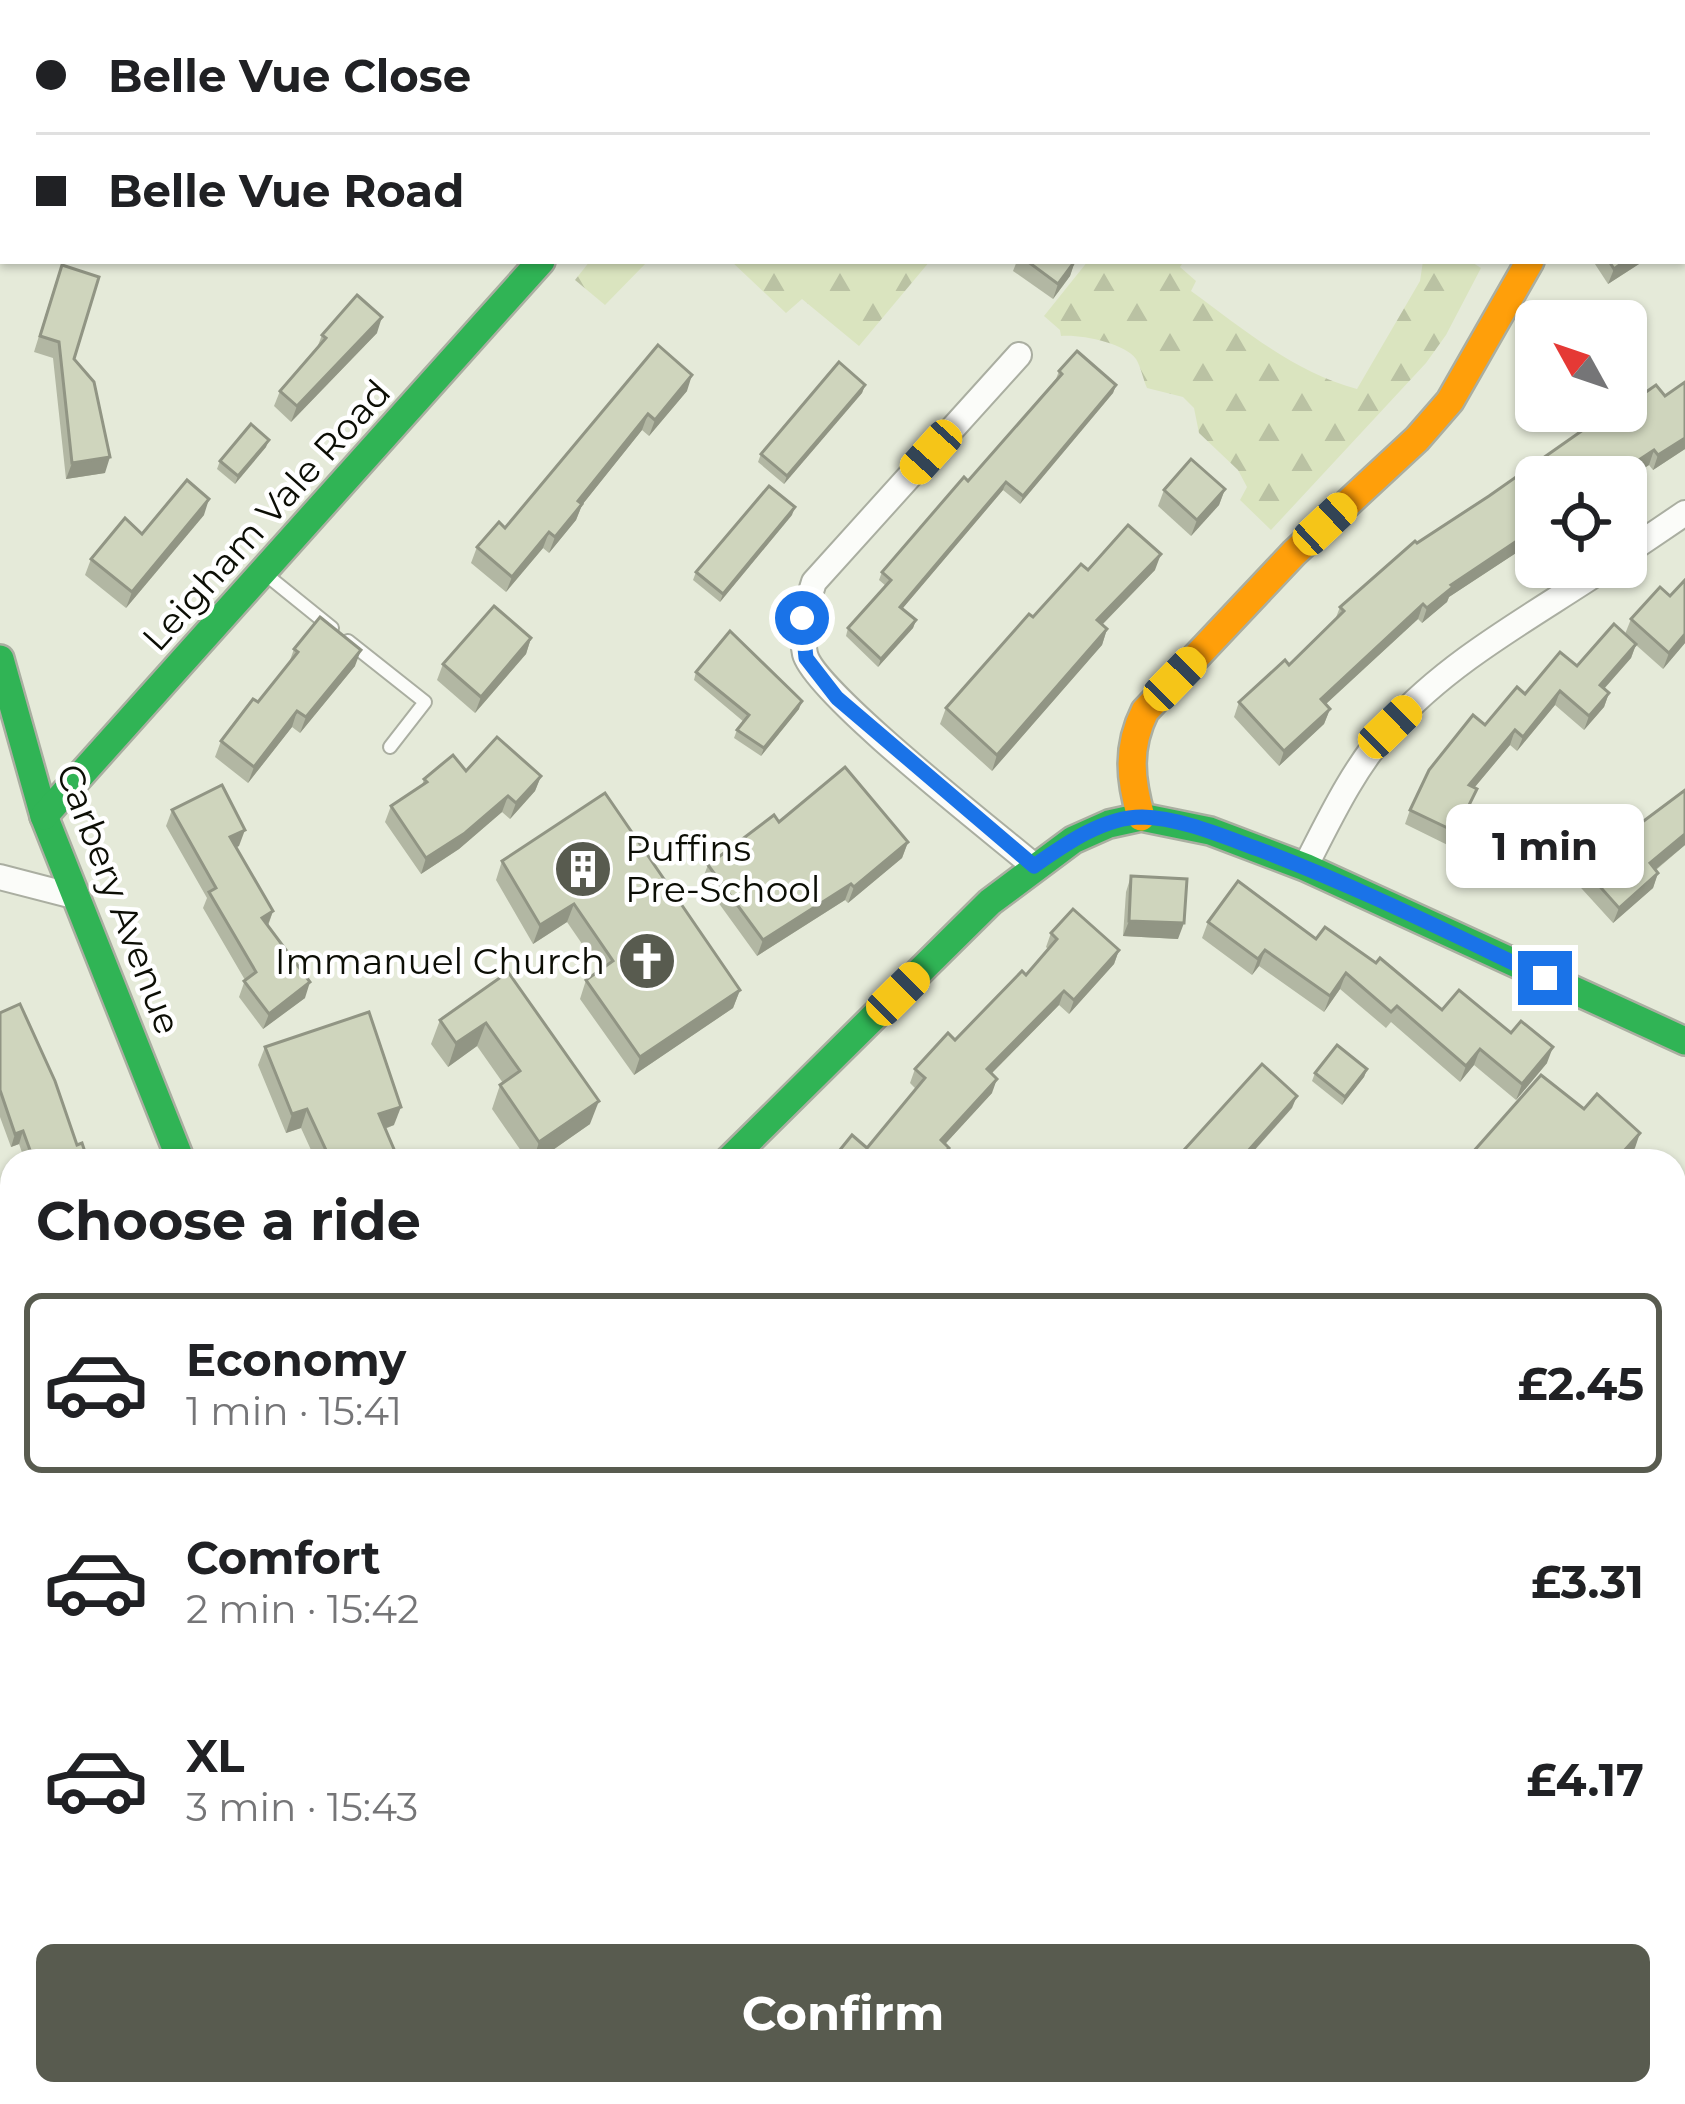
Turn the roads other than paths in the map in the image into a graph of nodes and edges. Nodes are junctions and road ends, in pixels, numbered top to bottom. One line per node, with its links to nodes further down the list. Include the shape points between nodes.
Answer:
1 (538, 264): 6 (street, Leigham Vale Road)
2 (1528, 264): 11 (street, via 1450,401 1145,711 1132,735 1129,776)
3 (1018, 355): 12 (street, via 814,582 802,618 806,658 837,698)
4 (1685, 513): 5 (street)
5 (1647, 539)
6 (262, 572): 9 (lane, via 425,702); 10 (street, Leigham Vale Road)
7 (1575, 588): 13 (street, via 1438,680 1390,727 1343,792)
8 (0, 659): 10 (street, Carbery Avenue)
9 (390, 746)
10 (44, 816): 15 (street, Carbery Avenue)
11 (1141, 817): 12 (street, via 1073,839); 13 (street, via 1210,831)
12 (1034, 866): 18 (street)
13 (1305, 867): 16 (street)
14 (0, 877): 15 (street)
15 (77, 897): 17 (street, Carbery Avenue)
16 (1685, 1041)
17 (176, 1149)
18 (740, 1149)

